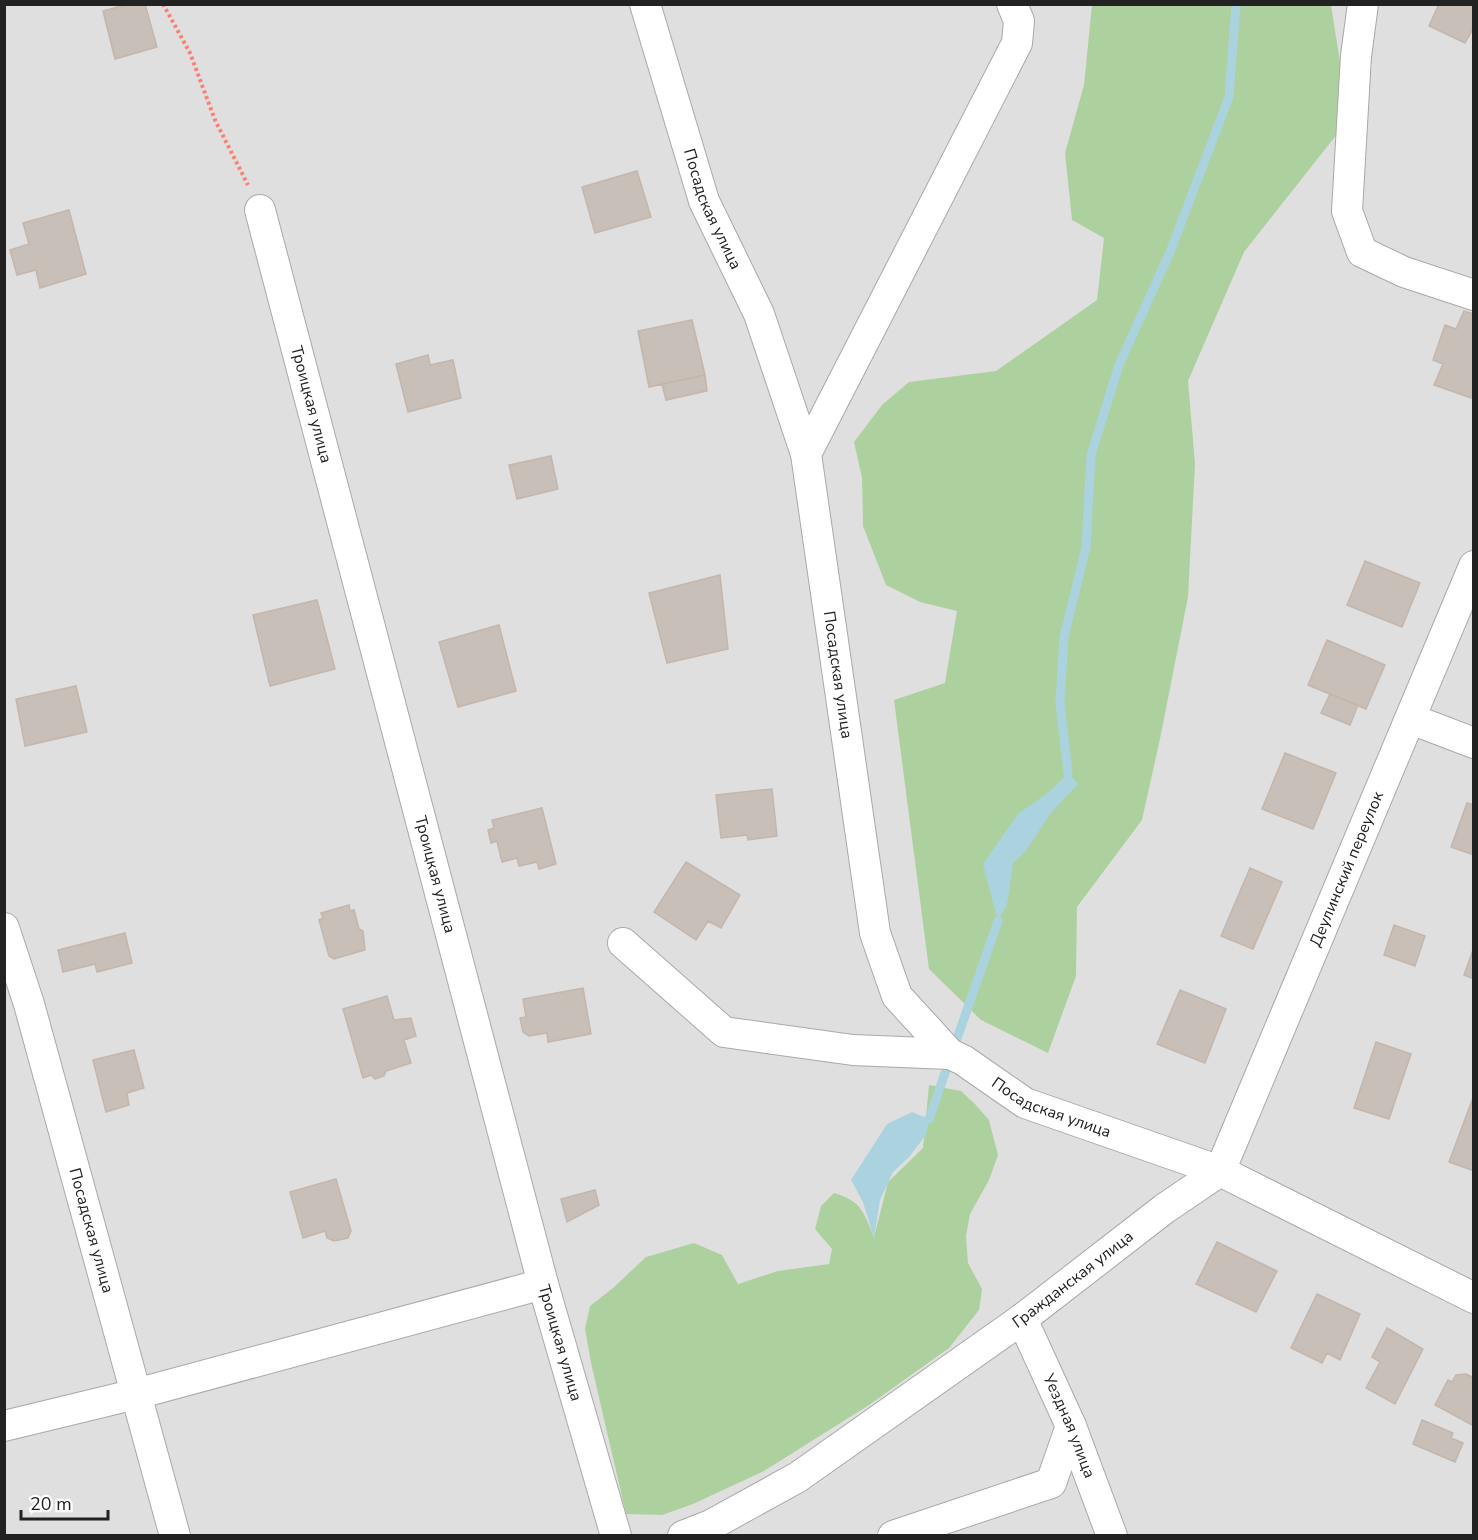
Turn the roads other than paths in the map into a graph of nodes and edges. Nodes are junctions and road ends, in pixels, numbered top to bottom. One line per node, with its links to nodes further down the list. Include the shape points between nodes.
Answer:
1 (645, 4): 6 (street, Посадская улица, via 704,201 759,314)
2 (1012, 4): 6 (street, via 1019,21 1017,43)
3 (1363, 4): 5 (street, via 1347,211 1362,252 1404,272)
4 (260, 210): 14 (street, Троицкая улица)
5 (1473, 295)
6 (806, 454): 12 (street, Посадская улица, via 875,933 897,996)
7 (1473, 567): 8 (street, Деулинский переулок)
8 (1411, 719): 9 (street); 13 (street, Деулинский переулок)
9 (1473, 743)
10 (4, 928): 17 (street, Посадская улица, via 29,1004)
11 (623, 943): 12 (street, via 724,1032 853,1050)
12 (950, 1054): 13 (street, Посадская улица, via 1025,1103)
13 (1220, 1172): 15 (street); 16 (street, Гражданская улица, via 1164,1209)
14 (543, 1284): 17 (street); 21 (street, Троицкая улица)
15 (1473, 1298)
16 (1022, 1319): 19 (street, Уездная улица); 22 (street, Гражданская улица, via 798,1478)
17 (136, 1394): 18 (street); 20 (street, Посадская улица)
18 (4, 1426)
19 (1071, 1426): 23 (street, via 1051,1483); 24 (street, Уездная улица)
20 (175, 1536)
21 (616, 1536)
22 (683, 1536)
23 (893, 1536)
24 (1112, 1536)

